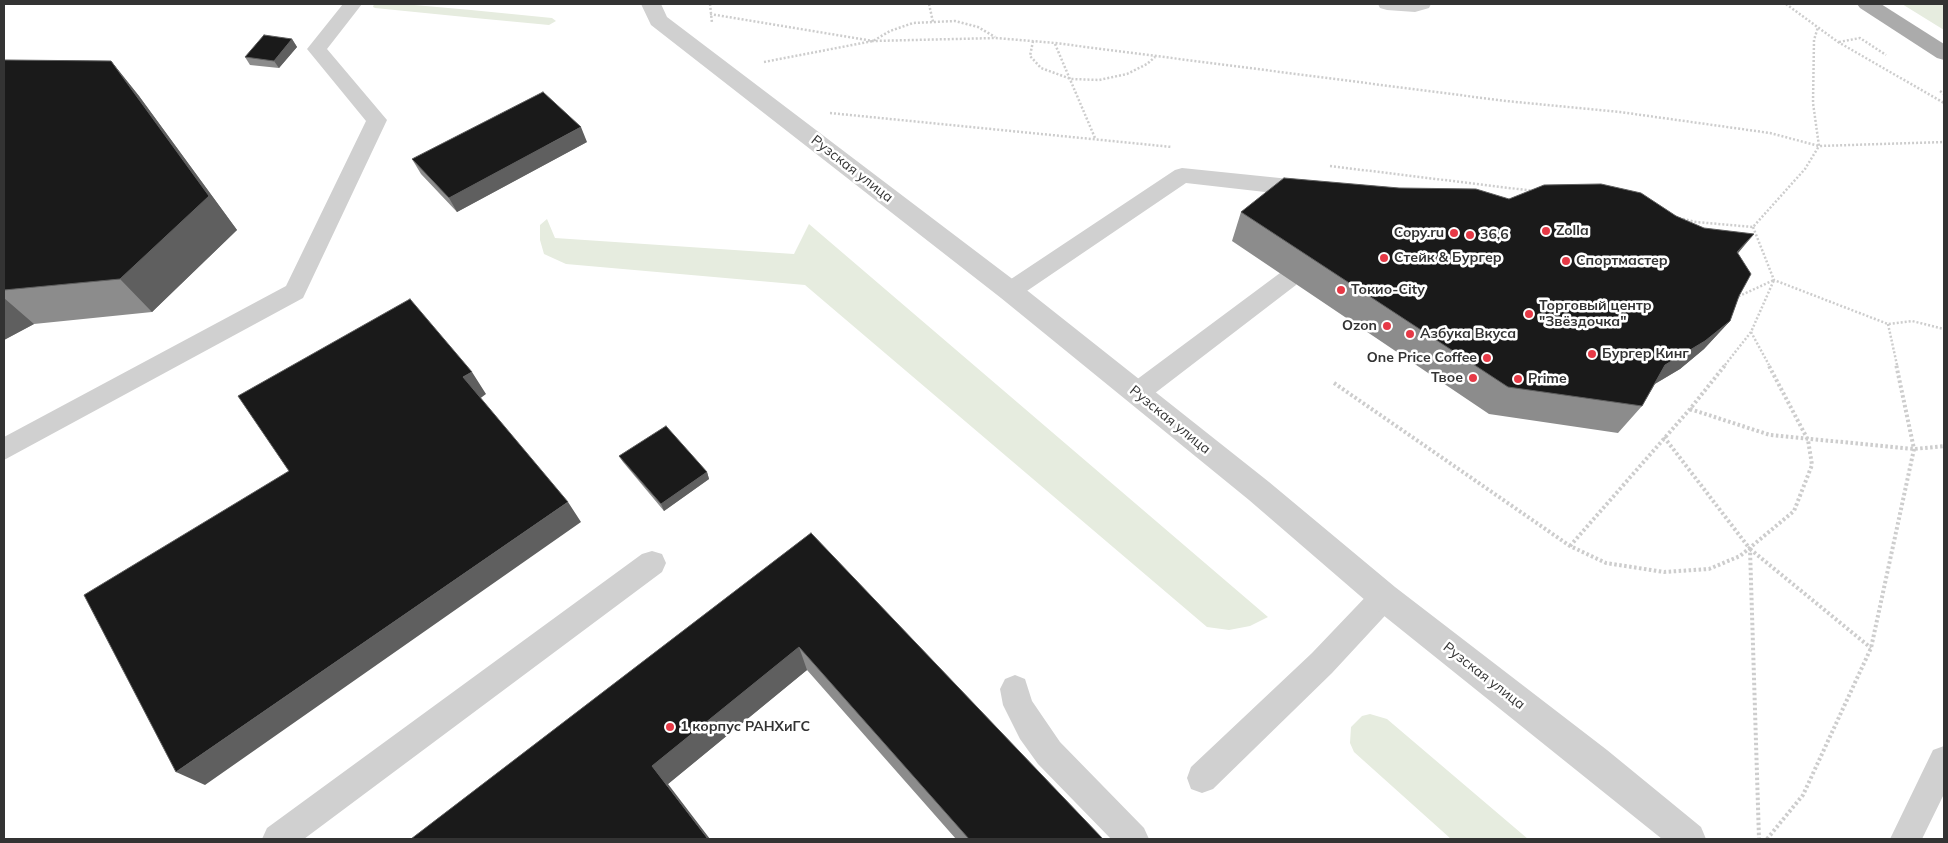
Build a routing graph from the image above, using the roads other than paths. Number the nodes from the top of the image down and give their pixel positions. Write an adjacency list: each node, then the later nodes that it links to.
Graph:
1 (353, 4): 11 (lane)
2 (651, 4): 9 (street, Рузская улица)
3 (1388, 4): 4 (lane)
4 (1422, 4)
5 (1867, 4): 6 (main road)
6 (1944, 53)
7 (1329, 191): 9 (lane)
8 (1288, 279): 10 (lane)
9 (1010, 290): 10 (street, Рузская улица)
10 (1137, 393): 13 (street, Рузская улица)
11 (4, 449)
12 (652, 563): 17 (lane)
13 (1384, 597): 16 (lane); 19 (street, Рузская улица)
14 (1016, 689): 18 (lane)
15 (1944, 761): 20 (lane)
16 (1202, 778)
17 (278, 839)
18 (1134, 839)
19 (1689, 839)
20 (1906, 839)

